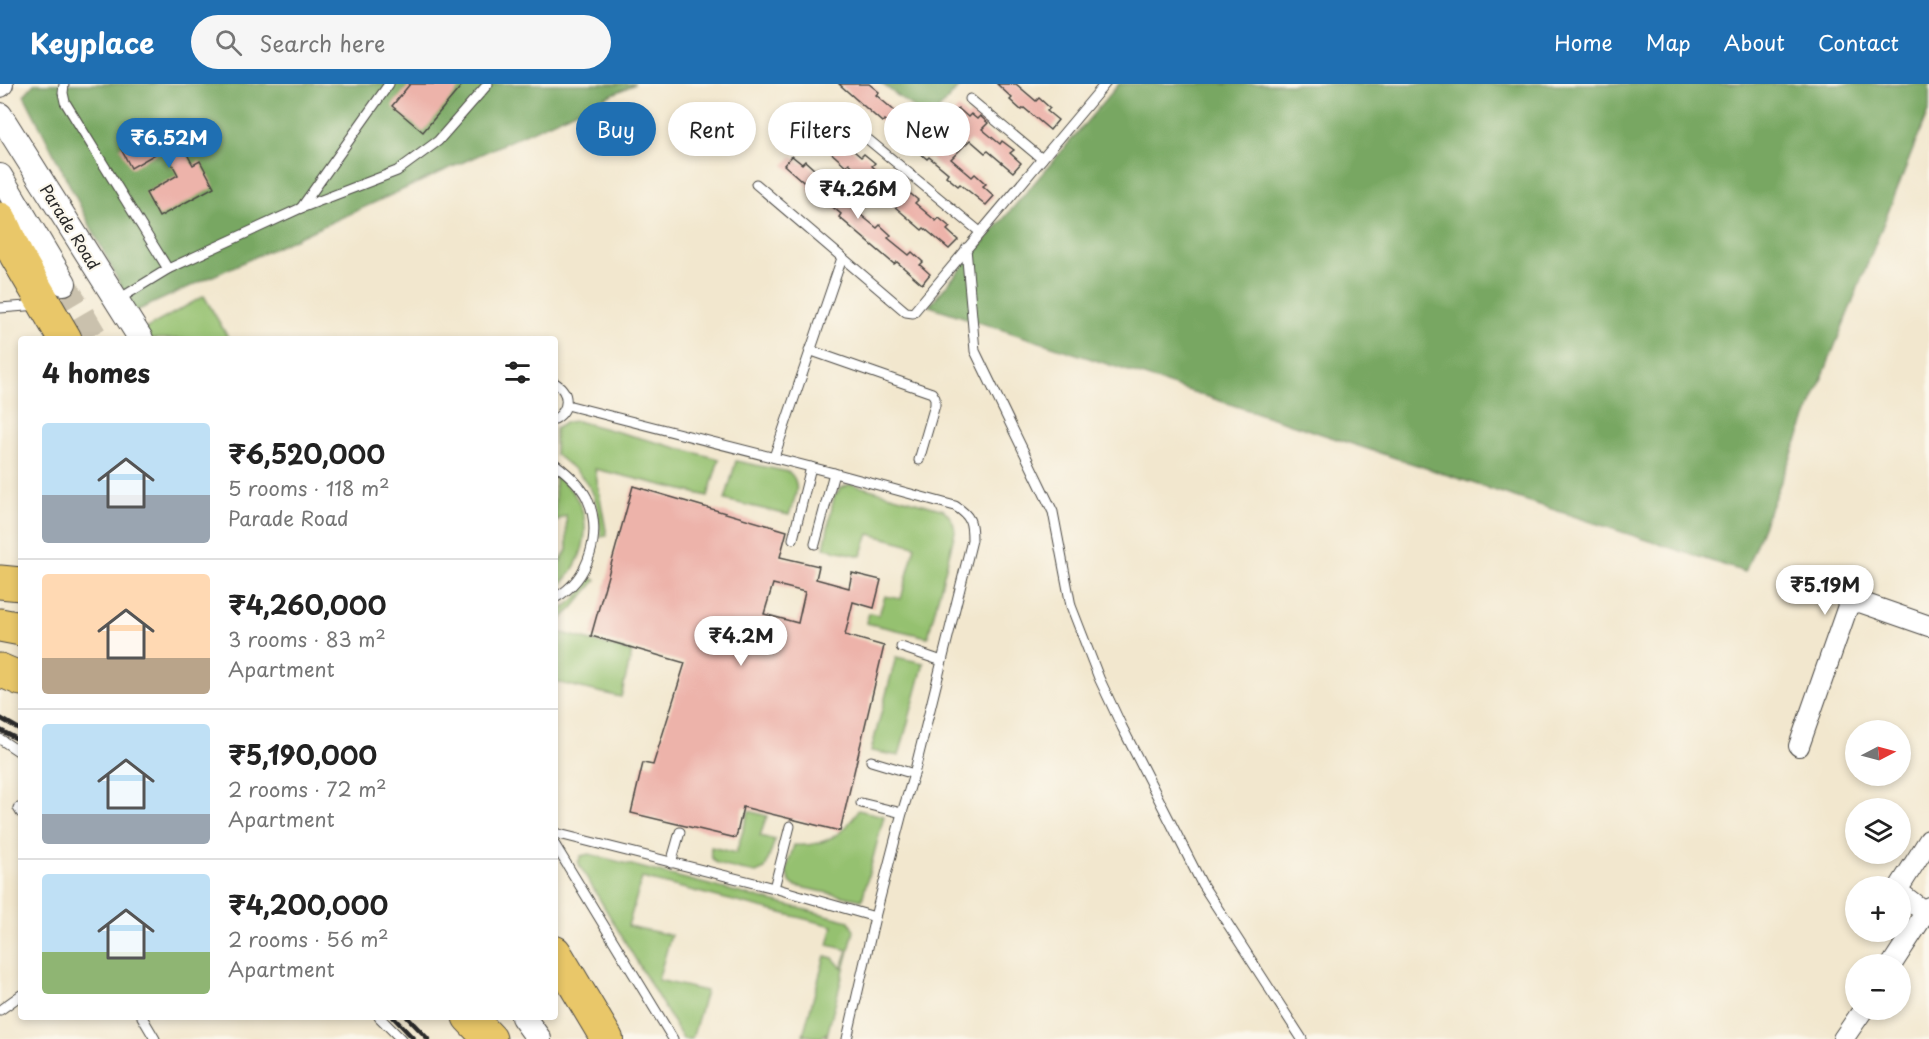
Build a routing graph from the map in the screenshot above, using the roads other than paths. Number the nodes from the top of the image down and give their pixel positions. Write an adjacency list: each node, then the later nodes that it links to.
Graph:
1 (64, 84): 16 (lane)
2 (389, 84): 11 (lane)
3 (488, 84): 11 (lane)
4 (1105, 84): 8 (lane)
5 (970, 99): 8 (lane)
6 (0, 115): 18 (street, Parade Road)
7 (872, 143): 13 (lane)
8 (1042, 159): 13 (lane)
9 (0, 176): 17 (street, Parade Road)
10 (756, 184): 15 (lane)
11 (302, 208): 16 (lane)
12 (0, 219): 17 (highway)
13 (980, 232): 14 (lane)
14 (966, 248): 15 (lane); 78 (lane)
15 (842, 258): 22 (lane)
16 (168, 269): 18 (lane)
17 (54, 294): 19 (lane); 20 (highway)
18 (117, 301): 21 (street, Parade Road)
19 (0, 308)
20 (64, 336)
21 (139, 336)
22 (809, 350): 26 (lane); 27 (lane)
23 (558, 385): 24 (lane)
24 (567, 405): 25 (lane); 26 (lane)
25 (558, 416)
26 (774, 457): 29 (lane)
27 (919, 460)
28 (558, 466): 35 (lane)
29 (811, 467): 30 (lane); 31 (lane)
30 (834, 473): 32 (lane); 40 (lane)
31 (792, 539)
32 (815, 544)
33 (0, 582): 34 (highway)
34 (18, 584)
35 (558, 596)
36 (0, 625): 38 (highway)
37 (1929, 626): 44 (street)
38 (18, 628)
39 (902, 647): 40 (lane)
40 (942, 661): 47 (lane)
41 (0, 670): 42 (highway)
42 (18, 678)
43 (0, 739): 45 (lane)
44 (1798, 746)
45 (18, 751)
46 (871, 761): 47 (lane)
47 (915, 774): 49 (lane)
48 (861, 803): 49 (lane)
49 (902, 813): 60 (lane)
50 (790, 826): 57 (lane)
51 (680, 832): 55 (lane)
52 (558, 834): 55 (lane)
53 (1929, 840): 56 (street)
54 (558, 850): 76 (lane)
55 (671, 863): 57 (lane)
56 (1906, 876)
57 (774, 888): 60 (lane)
58 (1911, 900): 59 (street)
59 (1927, 910): 61 (street)
60 (875, 917): 77 (lane)
61 (1898, 954)
62 (558, 957): 75 (highway)
63 (18, 997): 64 (lane)
64 (0, 1010)
65 (144, 1020): 71 (lane)
66 (382, 1020): 72 (lane)
67 (473, 1020): 73 (highway)
68 (480, 1020): 73 (highway)
69 (525, 1020): 74 (street)
70 (1856, 1020): 79 (street)
71 (155, 1039)
72 (401, 1039)
73 (491, 1039)
74 (539, 1039)
75 (607, 1039)
76 (673, 1039)
77 (847, 1039)
78 (1302, 1039)
79 (1844, 1039)

